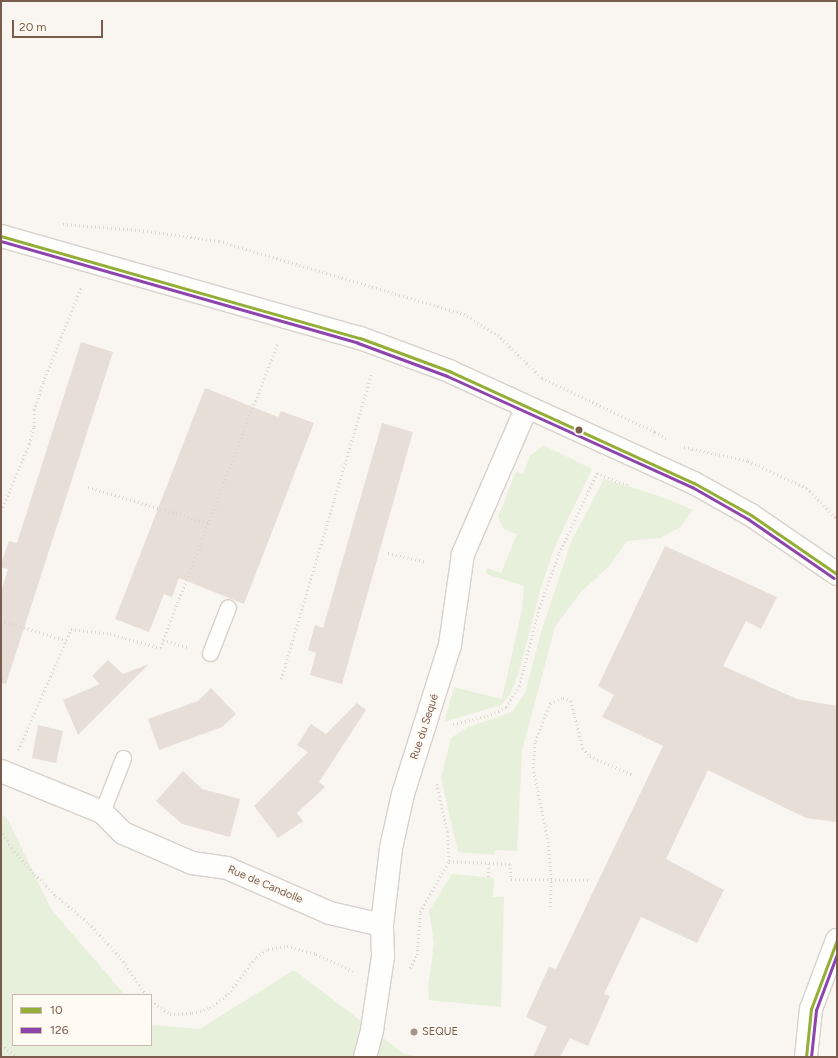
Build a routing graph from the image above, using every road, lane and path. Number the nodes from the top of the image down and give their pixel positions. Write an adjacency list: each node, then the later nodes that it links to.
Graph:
1 (57, 224): 6 (path)
2 (1, 236): 7 (street)
3 (82, 286): 12 (path)
4 (278, 343): 14 (path)
5 (372, 369): 23 (path)
6 (593, 401)
7 (527, 407): 17 (street); 35 (street, Rue du Sequé)
8 (655, 432): 9 (path)
9 (676, 443)
10 (682, 446): 13 (path)
11 (88, 487): 14 (path)
12 (1, 511)
13 (837, 519)
14 (208, 523): 20 (path)
15 (388, 553): 16 (path)
16 (426, 562)
17 (837, 574)
18 (228, 607): 22 (lane)
19 (1, 620): 21 (path)
20 (163, 640): 21 (path); 22 (path)
21 (67, 641): 25 (path)
22 (210, 654)
23 (281, 679)
24 (123, 758): 27 (lane)
25 (4, 772): 27 (street, Rue de Candolle)
26 (633, 775): 32 (path)
27 (102, 812): 35 (street, Rue de Candolle)
28 (1, 830): 37 (path)
29 (449, 861): 30 (path)
30 (488, 864): 31 (path); 32 (path)
31 (489, 878)
32 (551, 879): 33 (path); 34 (path)
33 (590, 880)
34 (550, 907)
35 (382, 925): 40 (street, Rue du Sequé)
36 (837, 940): 41 (street)
37 (145, 994)
38 (1, 1046): 39 (path)
39 (19, 1057)
40 (364, 1057)
41 (806, 1057)

